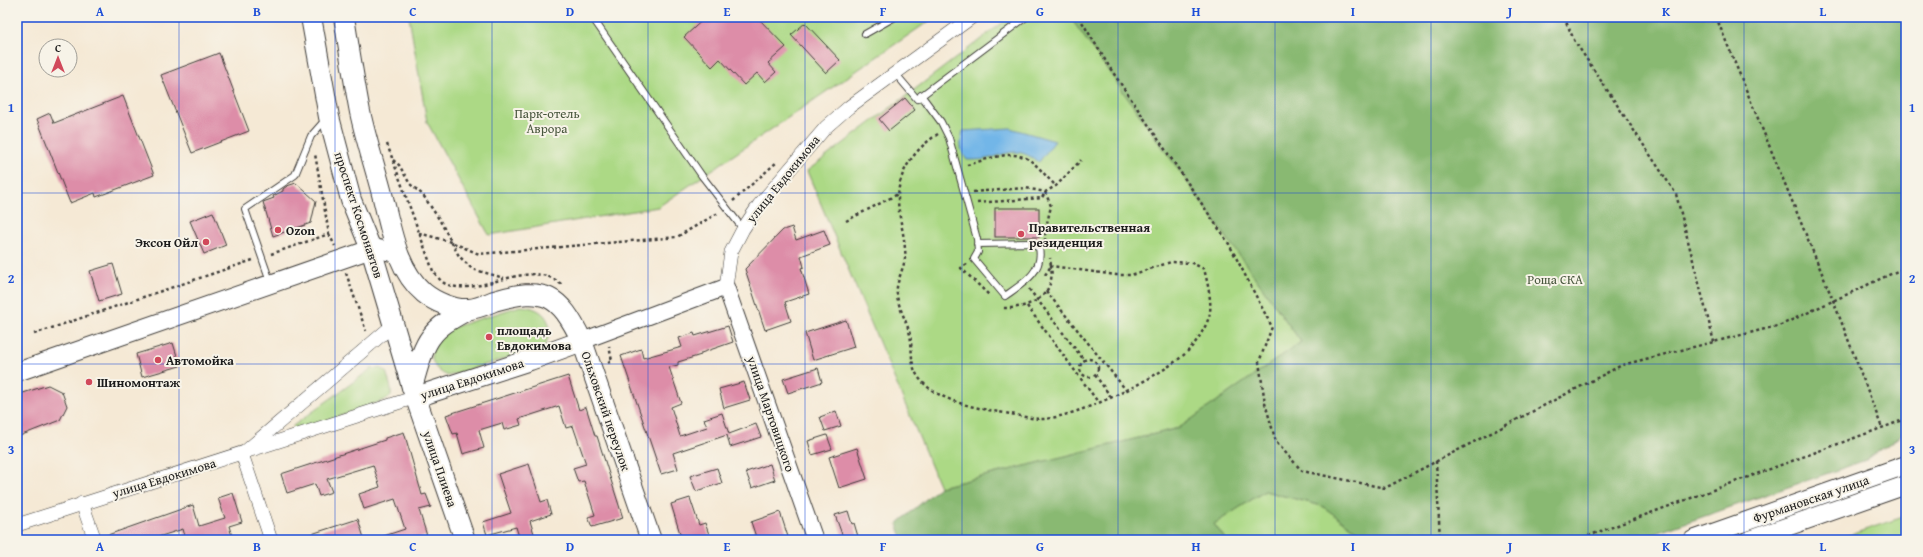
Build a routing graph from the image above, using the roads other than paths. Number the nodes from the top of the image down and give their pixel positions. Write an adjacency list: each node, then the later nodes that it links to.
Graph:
1 (311, 17): 10 (main road, проспект Космонавтов)
2 (344, 17): 12 (main road, проспект Космонавтов)
3 (592, 17): 11 (lane)
4 (895, 17): 7 (lane)
5 (972, 17): 8 (street, улица Евдокимова)
6 (1026, 17): 9 (lane)
7 (865, 34)
8 (895, 73): 9 (lane); 11 (street, улица Евдокимова)
9 (921, 95): 13 (lane)
10 (329, 117): 14 (main road, проспект Космонавтов); 16 (lane)
11 (743, 229): 17 (street, улица Евдокимова)
12 (393, 235): 15 (main road, Ольховский переулок)
13 (977, 244): 13 (lane)
14 (371, 249): 15 (main road); 16 (main road); 19 (main road, проспект Космонавтов)
15 (400, 258): 18 (main road, Ольховский переулок)
16 (271, 284): 21 (main road)
17 (726, 287): 20 (street, улица Евдокимова); 32 (street, улица Мартовицкого)
18 (469, 309): 20 (main road, Ольховский переулок); 22 (main road)
19 (393, 325): 22 (main road, проспект Космонавтов); 23 (street)
20 (582, 341): 22 (main road, улица Евдокимова); 31 (main road, Ольховский переулок)
21 (17, 372)
22 (414, 392): 23 (street, улица Евдокимова); 30 (main road, улица Плиева)
23 (242, 454): 26 (street, улица Евдокимова); 29 (street)
24 (1906, 465): 33 (main road, Фурмановская улица)
25 (1906, 485): 34 (main road, Фурмановская улица)
26 (82, 503): 27 (street, улица Евдокимова); 28 (street)
27 (17, 525)
28 (95, 540)
29 (272, 540)
30 (465, 540)
31 (651, 540)
32 (815, 540)
33 (1693, 540)
34 (1748, 540)

